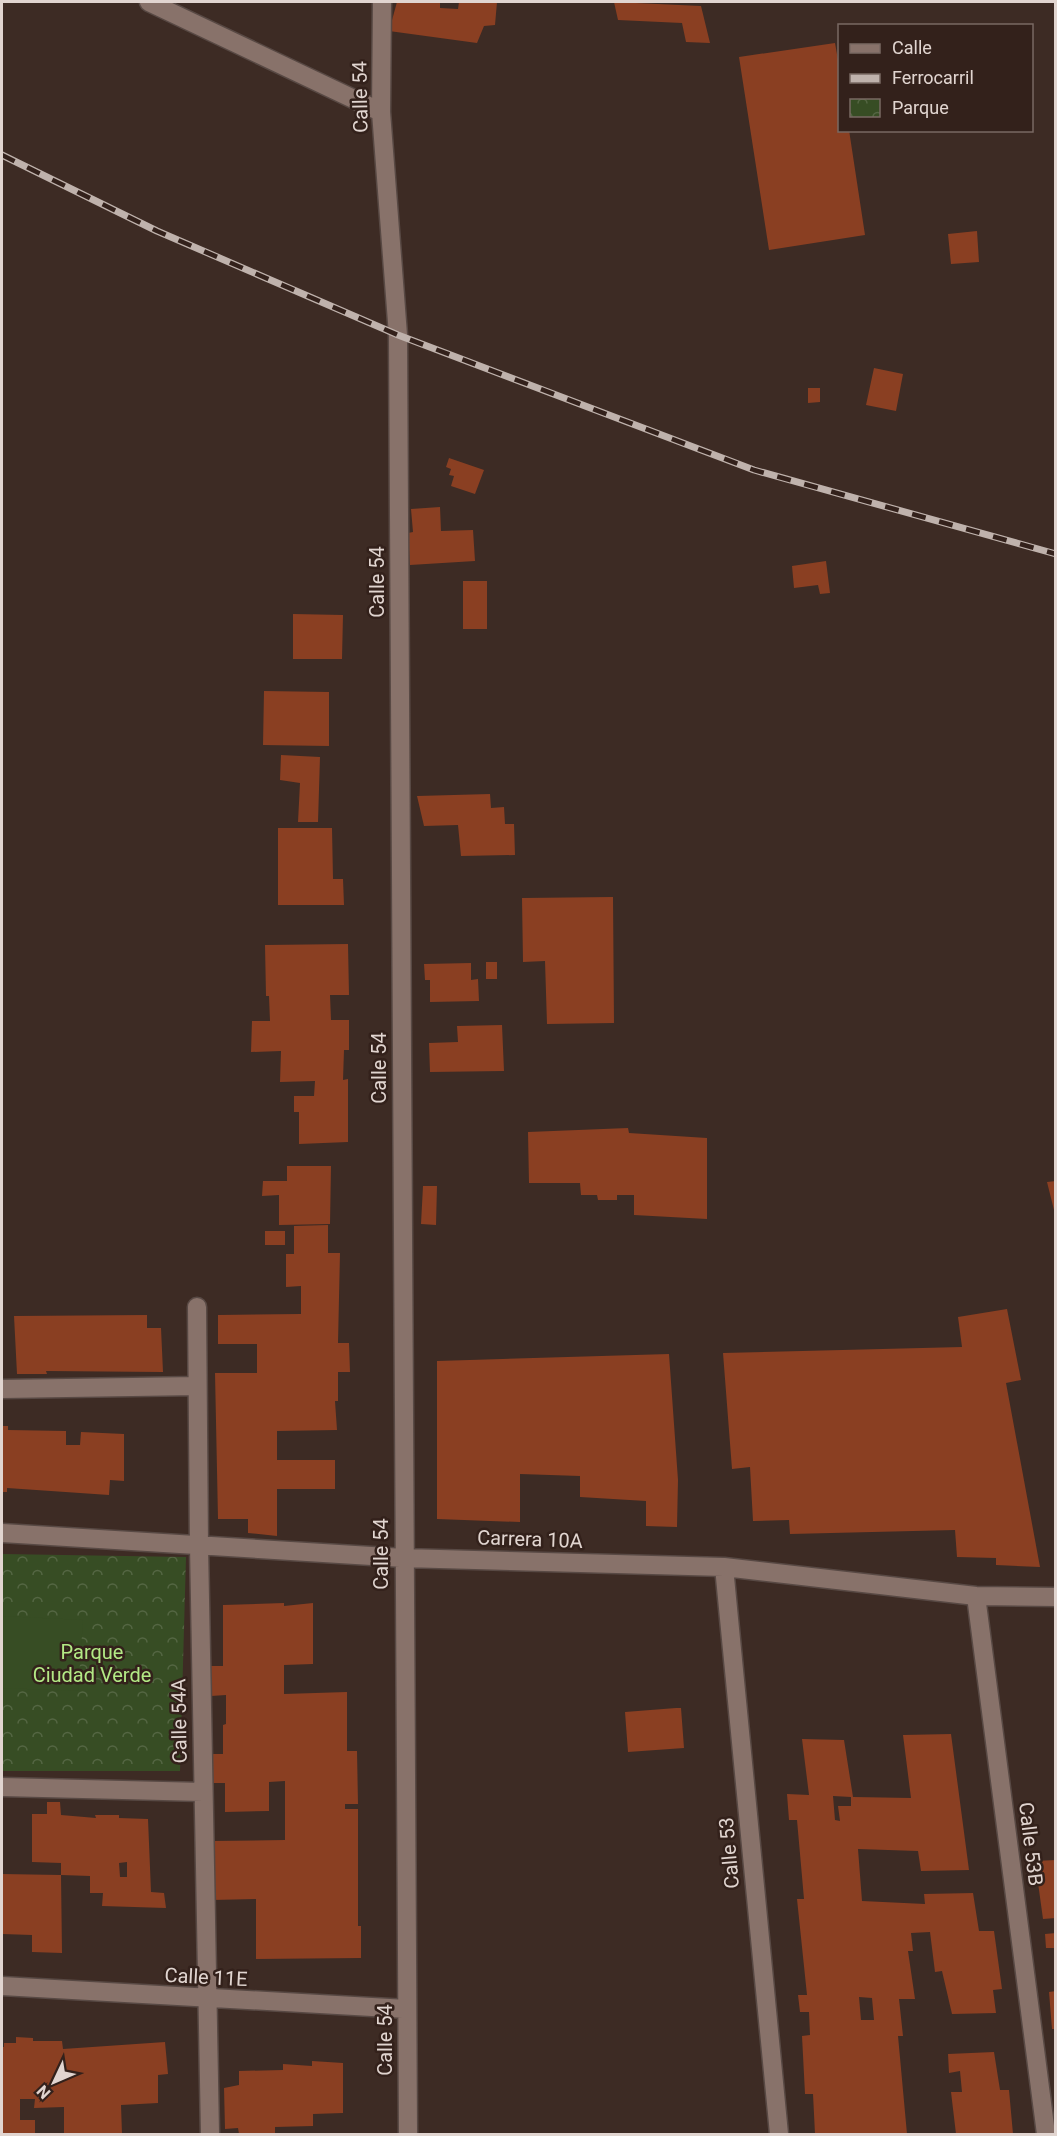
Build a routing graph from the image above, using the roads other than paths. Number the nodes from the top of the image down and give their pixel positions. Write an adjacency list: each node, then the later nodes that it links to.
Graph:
1 (149, 2): 3 (street)
2 (382, 2): 3 (street, Calle 54)
3 (381, 112): 9 (street, Calle 54)
4 (197, 1307): 5 (street, Calle 54A)
5 (198, 1386): 6 (street); 8 (street, Calle 54A)
6 (2, 1389)
7 (2, 1533): 8 (street, Carrera 10A)
8 (199, 1546): 9 (street, Carrera 10A); 14 (street, Calle 54A)
9 (404, 1558): 10 (street, Carrera 10A); 17 (street, Calle 54)
10 (724, 1567): 11 (street, Carrera 10A); 20 (street, Calle 53)
11 (976, 1596): 12 (street, Carrera 10A); 21 (street, Calle 53B)
12 (1056, 1597)
13 (2, 1787): 14 (street)
14 (203, 1792): 16 (street, Calle 54A)
15 (2, 1986): 16 (street, Calle 11E)
16 (207, 2000): 17 (street, Calle 11E); 18 (street, Calle 54A)
17 (407, 2009): 19 (street, Calle 54)
18 (210, 2134)
19 (408, 2134)
20 (778, 2134)
21 (1046, 2134)

